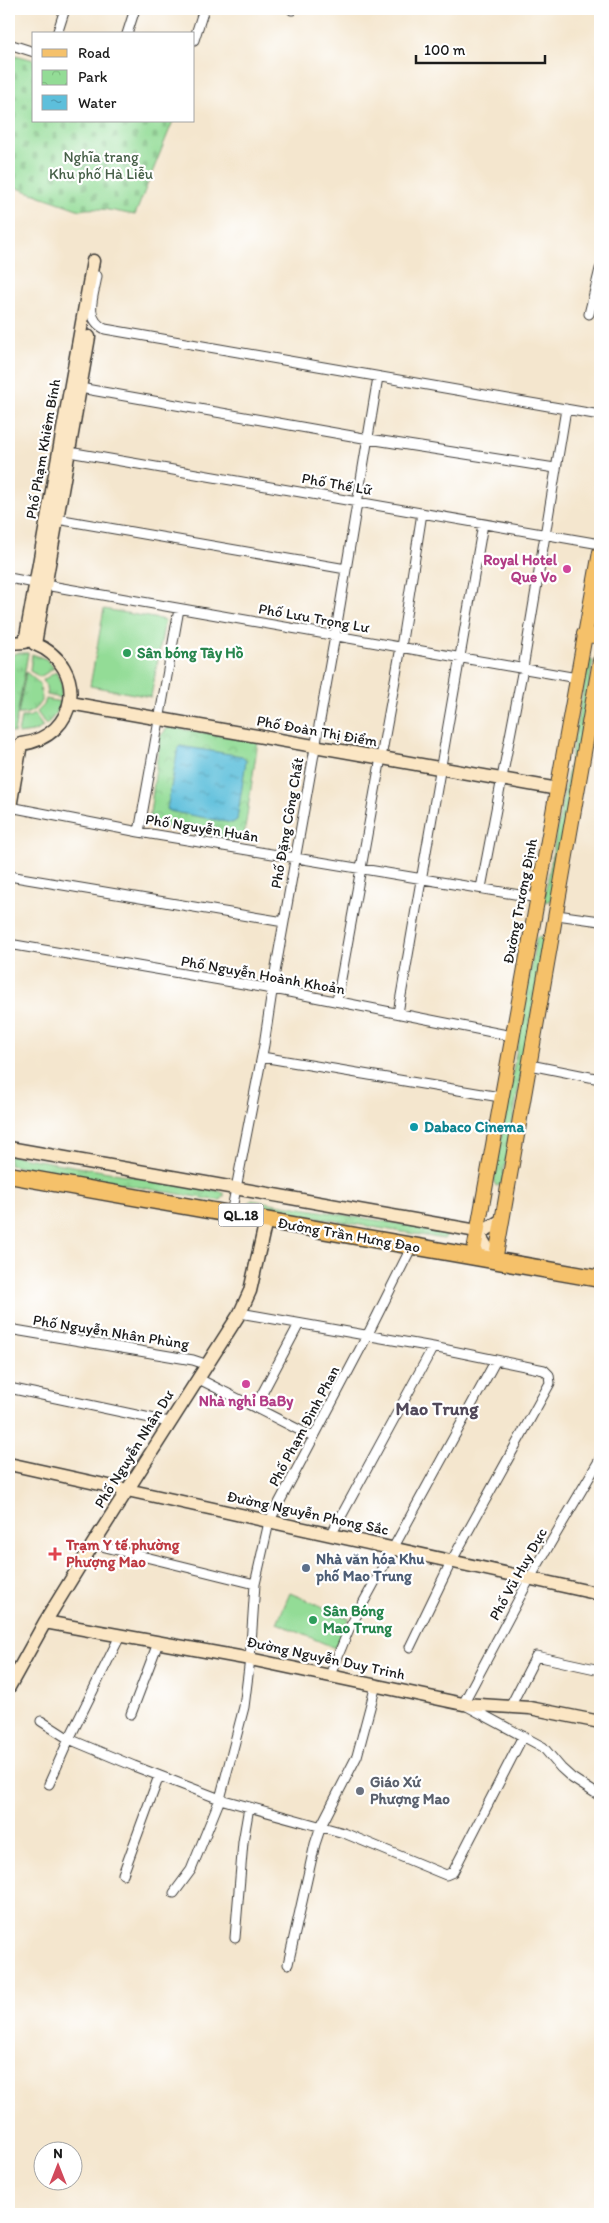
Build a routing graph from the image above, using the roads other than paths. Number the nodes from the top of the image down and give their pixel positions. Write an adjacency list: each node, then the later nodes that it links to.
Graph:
1 (65, 9): 4 (street)
2 (135, 9): 5 (street)
3 (204, 9): 6 (street)
4 (58, 32)
5 (128, 32)
6 (195, 37)
7 (9, 44): 8 (street)
8 (32, 51)
9 (93, 261): 30 (street, Phố Phạm Khiêm Bính)
10 (600, 269): 12 (street)
11 (97, 276): 14 (street)
12 (589, 314)
13 (89, 337): 15 (street, Phố Phạm Khiêm Bính)
14 (378, 377): 16 (street); 18 (street, Phố Đặng Công Chất)
15 (80, 388): 18 (street); 19 (street, Phố Phạm Khiêm Bính)
16 (566, 409): 17 (street); 20 (street)
17 (600, 415)
18 (369, 439): 20 (street); 21 (street, Phố Đặng Công Chất)
19 (69, 452): 21 (street, Phố Thế Lữ); 23 (street, Phố Phạm Khiêm Bính)
20 (555, 468): 25 (street)
21 (358, 502): 22 (street, Phố Thế Lữ); 28 (street, Phố Đặng Công Chất)
22 (422, 513): 24 (street, Phố Thế Lữ); 37 (street)
23 (57, 519): 28 (street); 30 (street, Phố Phạm Khiêm Bính)
24 (483, 524): 25 (street, Phố Thế Lữ); 38 (street)
25 (546, 535): 26 (street, Phố Thế Lữ); 40 (street)
26 (600, 544)
27 (600, 552): 32 (main road, Đường Trương Định)
28 (346, 569): 33 (street, Phố Đặng Công Chất)
29 (9, 578): 30 (street, Phố Lưu Trọng Lư)
30 (40, 584): 31 (street, Phố Lưu Trọng Lư); 35 (street, Phố Phạm Khiêm Bính)
31 (180, 608): 33 (street, Phố Lưu Trọng Lư); 44 (street)
32 (584, 634): 34 (main road); 41 (main road, Đường Trương Định)
33 (335, 636): 37 (street, Phố Lưu Trọng Lư); 45 (street, Phố Đặng Công Chất)
34 (600, 637)
35 (30, 643): 36 (street); 42 (street)
36 (9, 644)
37 (401, 647): 38 (street, Phố Lưu Trọng Lư); 46 (street)
38 (461, 658): 40 (street, Phố Lưu Trọng Lư); 47 (street)
39 (600, 660): 43 (main road)
40 (523, 668): 41 (street, Phố Lưu Trọng Lư); 48 (street)
41 (578, 678): 49 (main road, Đường Trương Định)
42 (70, 703): 44 (street, Phố Đoàn Thị Điểm); 50 (street)
43 (596, 715): 58 (main road)
44 (160, 720): 45 (street, Phố Đoàn Thị Điểm); 51 (street)
45 (315, 746): 46 (street, Phố Đoàn Thị Điểm); 52 (street, Phố Đặng Công Chất)
46 (381, 758): 47 (street, Phố Đoàn Thị Điểm); 53 (street)
47 (441, 769): 48 (street, Phố Đoàn Thị Điểm); 55 (street)
48 (501, 780): 49 (street, Phố Đoàn Thị Điểm); 56 (street)
49 (558, 790): 57 (main road, Đường Trương Định)
50 (9, 810): 51 (street, Phố Nguyễn Huân)
51 (139, 832): 52 (street, Phố Nguyễn Huân)
52 (296, 857): 53 (street, Phố Nguyễn Huân); 60 (street, Phố Đặng Công Chất)
53 (360, 868): 55 (street, Phố Nguyễn Huân); 63 (street)
54 (9, 876): 60 (street)
55 (421, 878): 56 (street, Phố Nguyễn Huân); 64 (street)
56 (481, 888): 57 (street, Phố Nguyễn Huân)
57 (536, 905): 58 (main road); 65 (main road, Đường Trương Định)
58 (557, 915): 59 (street); 67 (main road)
59 (600, 921)
60 (284, 922): 62 (street, Phố Đặng Công Chất)
61 (9, 944): 62 (street, Phố Nguyễn Hoành Khoản)
62 (272, 990): 63 (street, Phố Nguyễn Hoành Khoản); 66 (street, Phố Đặng Công Chất)
63 (337, 1001): 64 (street, Phố Nguyễn Hoành Khoản)
64 (398, 1013): 65 (street, Phố Nguyễn Hoành Khoản)
65 (512, 1036): 69 (main road, Đường Trương Định)
66 (262, 1057): 69 (street); 72 (street, Phố Đặng Công Chất)
67 (530, 1064): 68 (street); 75 (main road)
68 (600, 1079)
69 (500, 1097): 76 (main road, Đường Trương Định)
70 (9, 1148): 72 (street, Đường Trần Hưng Đạo)
71 (9, 1175): 73 (highway, Đường Trần Hưng Đạo / QL.18)
72 (235, 1187): 73 (street, Phố Đặng Công Chất); 76 (street, Đường Trần Hưng Đạo)
73 (231, 1214): 74 (highway, Đường Trần Hưng Đạo / QL.18)
74 (266, 1220): 77 (highway, Đường Trần Hưng Đạo / QL.18); 81 (street, Phố Nguyễn Nhân Dư)
75 (502, 1220): 76 (street); 79 (main road)
76 (476, 1231): 78 (main road, Đường Trương Định); 79 (street)
77 (412, 1246): 78 (highway, Đường Trần Hưng Đạo / QL.18); 84 (street, Phố Phạm Đình Phan)
78 (472, 1256): 79 (highway, Đường Trần Hưng Đạo / QL.18)
79 (495, 1261): 80 (highway, Đường Trần Hưng Đạo / QL.18)
80 (600, 1279)
81 (240, 1313): 82 (street); 87 (street, Phố Nguyễn Nhân Dư)
82 (299, 1324): 84 (street); 90 (street)
83 (9, 1330): 87 (street, Phố Nguyễn Nhân Phùng)
84 (367, 1336): 85 (street); 92 (street, Phố Phạm Đình Phan)
85 (433, 1347): 86 (street); 98 (street)
86 (496, 1360): 100 (street); 101 (street)
87 (208, 1365): 88 (street, Phố Nguyễn Nhân Dư)
88 (199, 1379): 90 (street); 91 (street, Phố Nguyễn Nhân Dư)
89 (9, 1388): 91 (street)
90 (254, 1407): 92 (street)
91 (169, 1422): 96 (street, Phố Nguyễn Nhân Dư)
92 (313, 1437): 97 (street, Phố Phạm Đình Phan)
93 (600, 1459): 95 (street, Phố Vũ Huy Dực)
94 (9, 1464): 96 (street, Đường Nguyễn Phong Sắc)
95 (596, 1476): 102 (street, Phố Vũ Huy Dực)
96 (129, 1490): 97 (street, Đường Nguyễn Phong Sắc); 99 (street, Phố Nguyễn Nhân Dư)
97 (269, 1522): 98 (street, Đường Nguyễn Phong Sắc); 103 (street, Phố Phạm Đình Phan)
98 (331, 1535): 100 (street, Đường Nguyễn Phong Sắc)
99 (92, 1544): 103 (street); 105 (street, Phố Nguyễn Nhân Dư)
100 (394, 1549): 101 (street, Đường Nguyễn Phong Sắc); 111 (street)
101 (451, 1562): 102 (street, Đường Nguyễn Phong Sắc); 108 (street)
102 (530, 1578): 104 (street, Đường Nguyễn Phong Sắc); 114 (street, Phố Vũ Huy Dực)
103 (255, 1584): 109 (street, Phố Phạm Đình Phan)
104 (600, 1594)
105 (45, 1622): 106 (street, Đường Nguyễn Duy Trinh); 113 (street, Phố Nguyễn Nhân Dư)
106 (120, 1636): 107 (street, Đường Nguyễn Duy Trinh); 120 (street)
107 (158, 1643): 109 (street, Đường Nguyễn Duy Trinh); 116 (street)
108 (410, 1647)
109 (250, 1658): 111 (street, Đường Nguyễn Duy Trinh); 124 (street, Phố Phạm Đình Phan)
110 (600, 1670): 115 (street)
111 (330, 1675): 112 (street, Đường Nguyễn Duy Trinh)
112 (376, 1685): 114 (street, Đường Nguyễn Duy Trinh); 126 (street)
113 (9, 1687)
114 (463, 1704): 115 (street, Đường Nguyễn Duy Trinh); 119 (street)
115 (510, 1707): 118 (street, Đường Nguyễn Duy Trinh)
116 (131, 1714)
117 (41, 1721): 120 (street)
118 (600, 1722)
119 (523, 1736): 123 (street); 126 (street)
120 (69, 1739): 121 (street); 122 (street)
121 (159, 1776): 124 (street); 127 (street)
122 (49, 1784)
123 (600, 1796)
124 (220, 1798): 125 (street); 128 (street, Phố Phạm Đình Phan)
125 (249, 1807): 126 (street); 129 (street)
126 (321, 1826): 130 (street)
127 (123, 1874)
128 (174, 1894)
129 (235, 1938)
130 (288, 1964)

